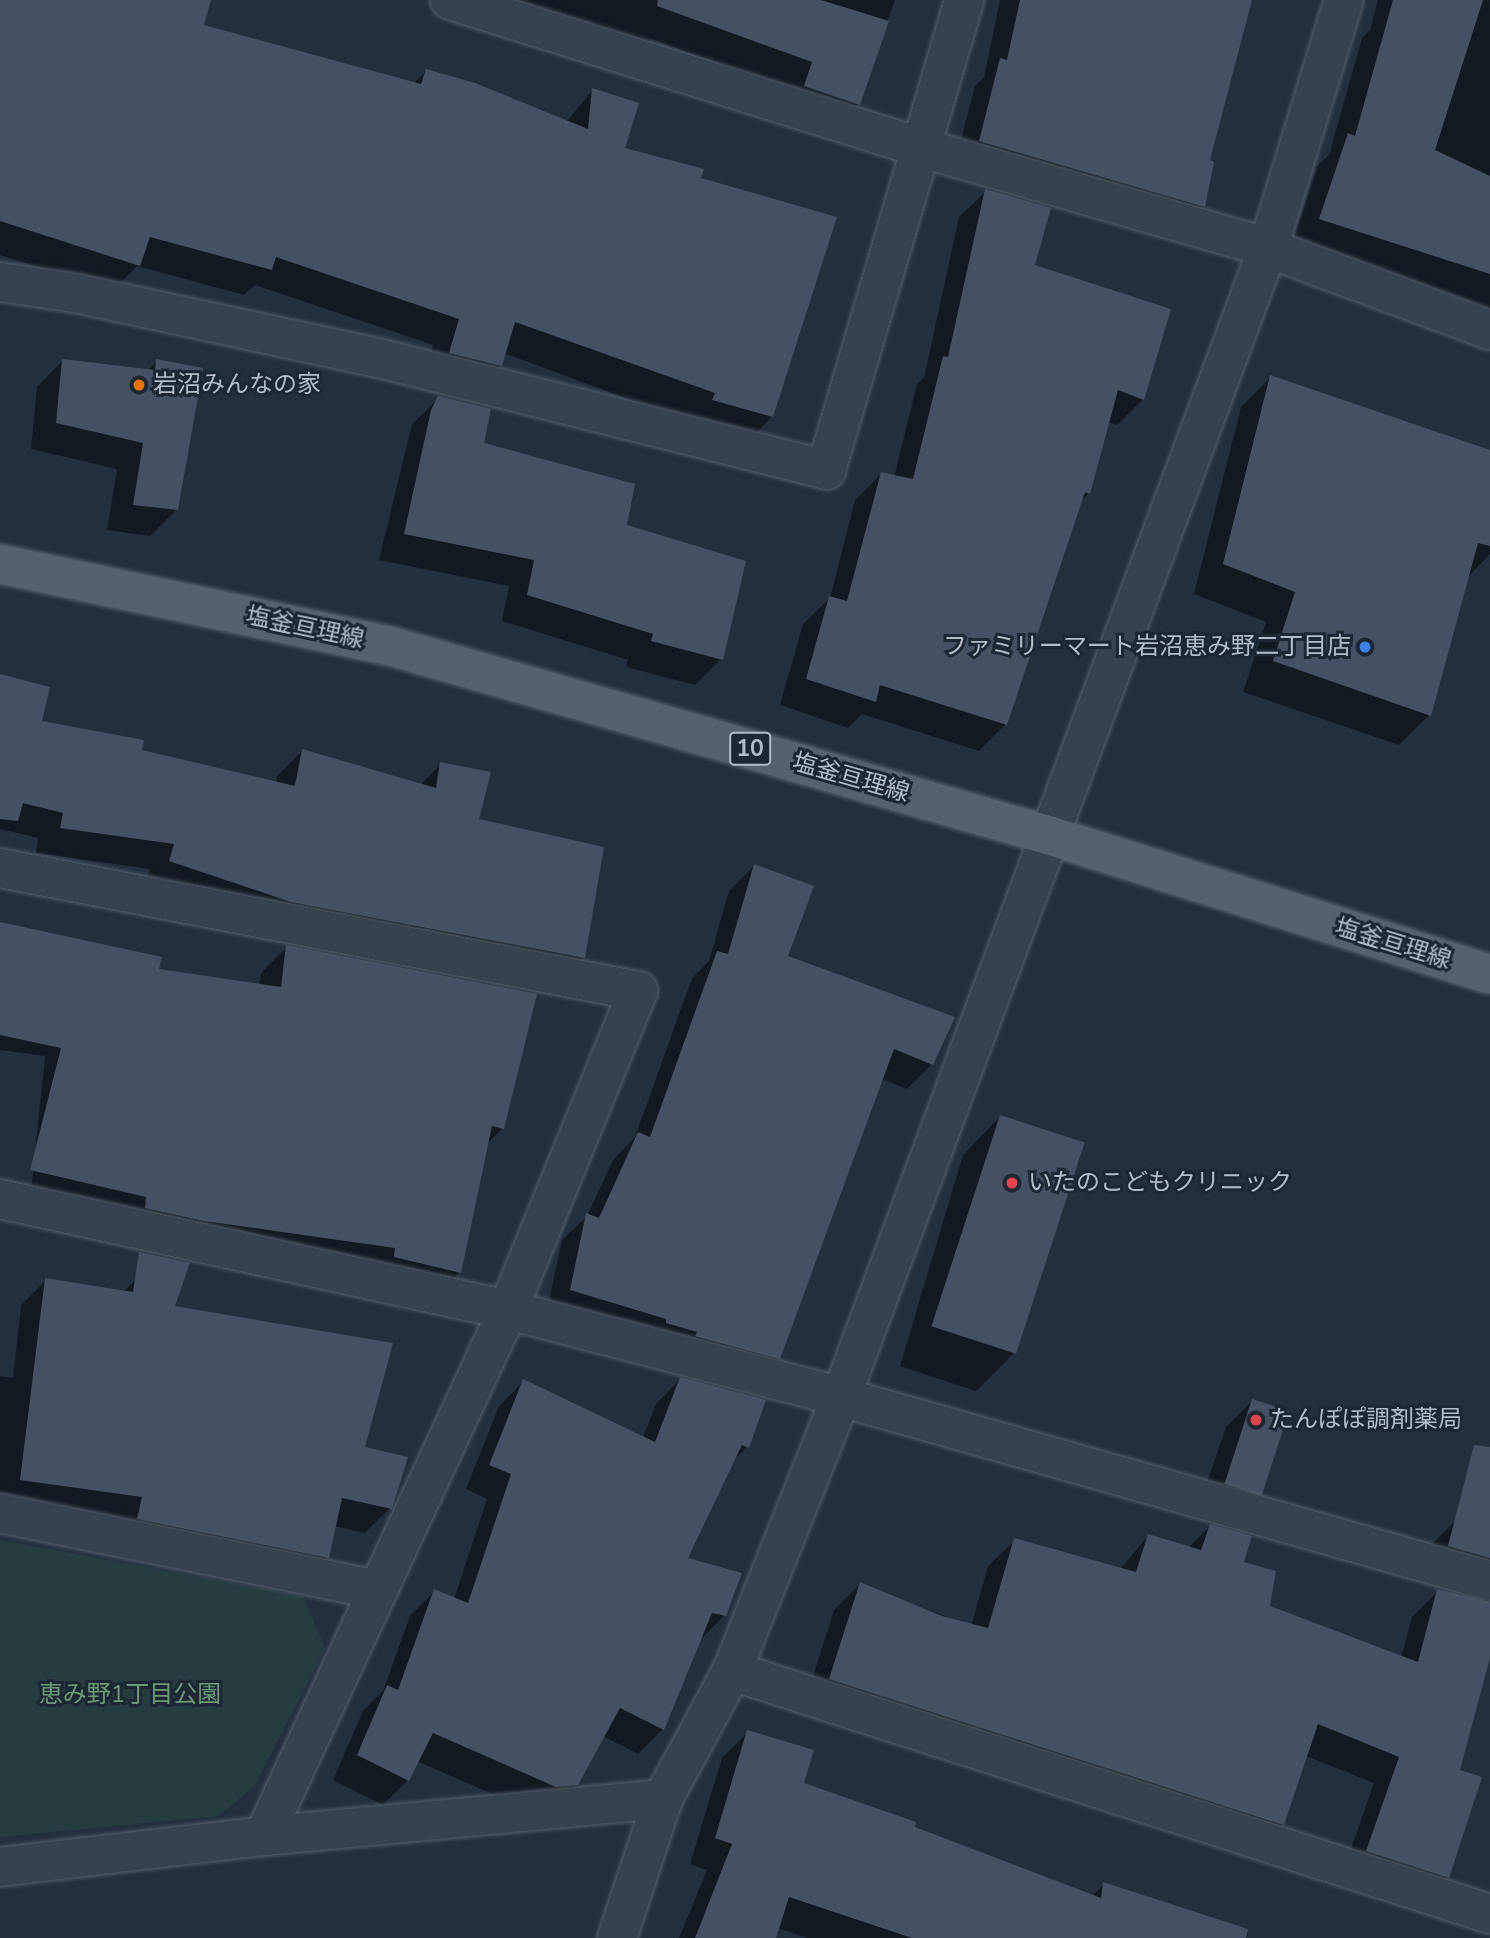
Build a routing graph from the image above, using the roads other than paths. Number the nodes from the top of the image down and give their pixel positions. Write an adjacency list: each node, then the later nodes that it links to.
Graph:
1 (450, 0): 4 (street)
2 (964, 0): 4 (street)
3 (1343, 0): 5 (street)
4 (919, 147): 5 (street); 6 (street)
5 (1268, 248): 7 (street); 9 (street)
6 (0, 282)
7 (1490, 330)
8 (0, 564): 9 (main road, 塩釜亘理線 / 10)
9 (1048, 835): 11 (main road, 塩釜亘理線 / 10); 14 (street)
10 (0, 868): 13 (street)
11 (1490, 974)
12 (0, 1199): 13 (street)
13 (508, 1310): 14 (street); 17 (street)
14 (841, 1397): 16 (street); 18 (street)
15 (0, 1513): 17 (street)
16 (1490, 1581)
17 (378, 1590): 20 (street)
18 (732, 1671): 19 (street); 22 (street)
19 (663, 1799): 20 (street); 23 (street)
20 (264, 1836): 21 (street)
21 (0, 1867)
22 (1490, 1914)
23 (617, 1938)

